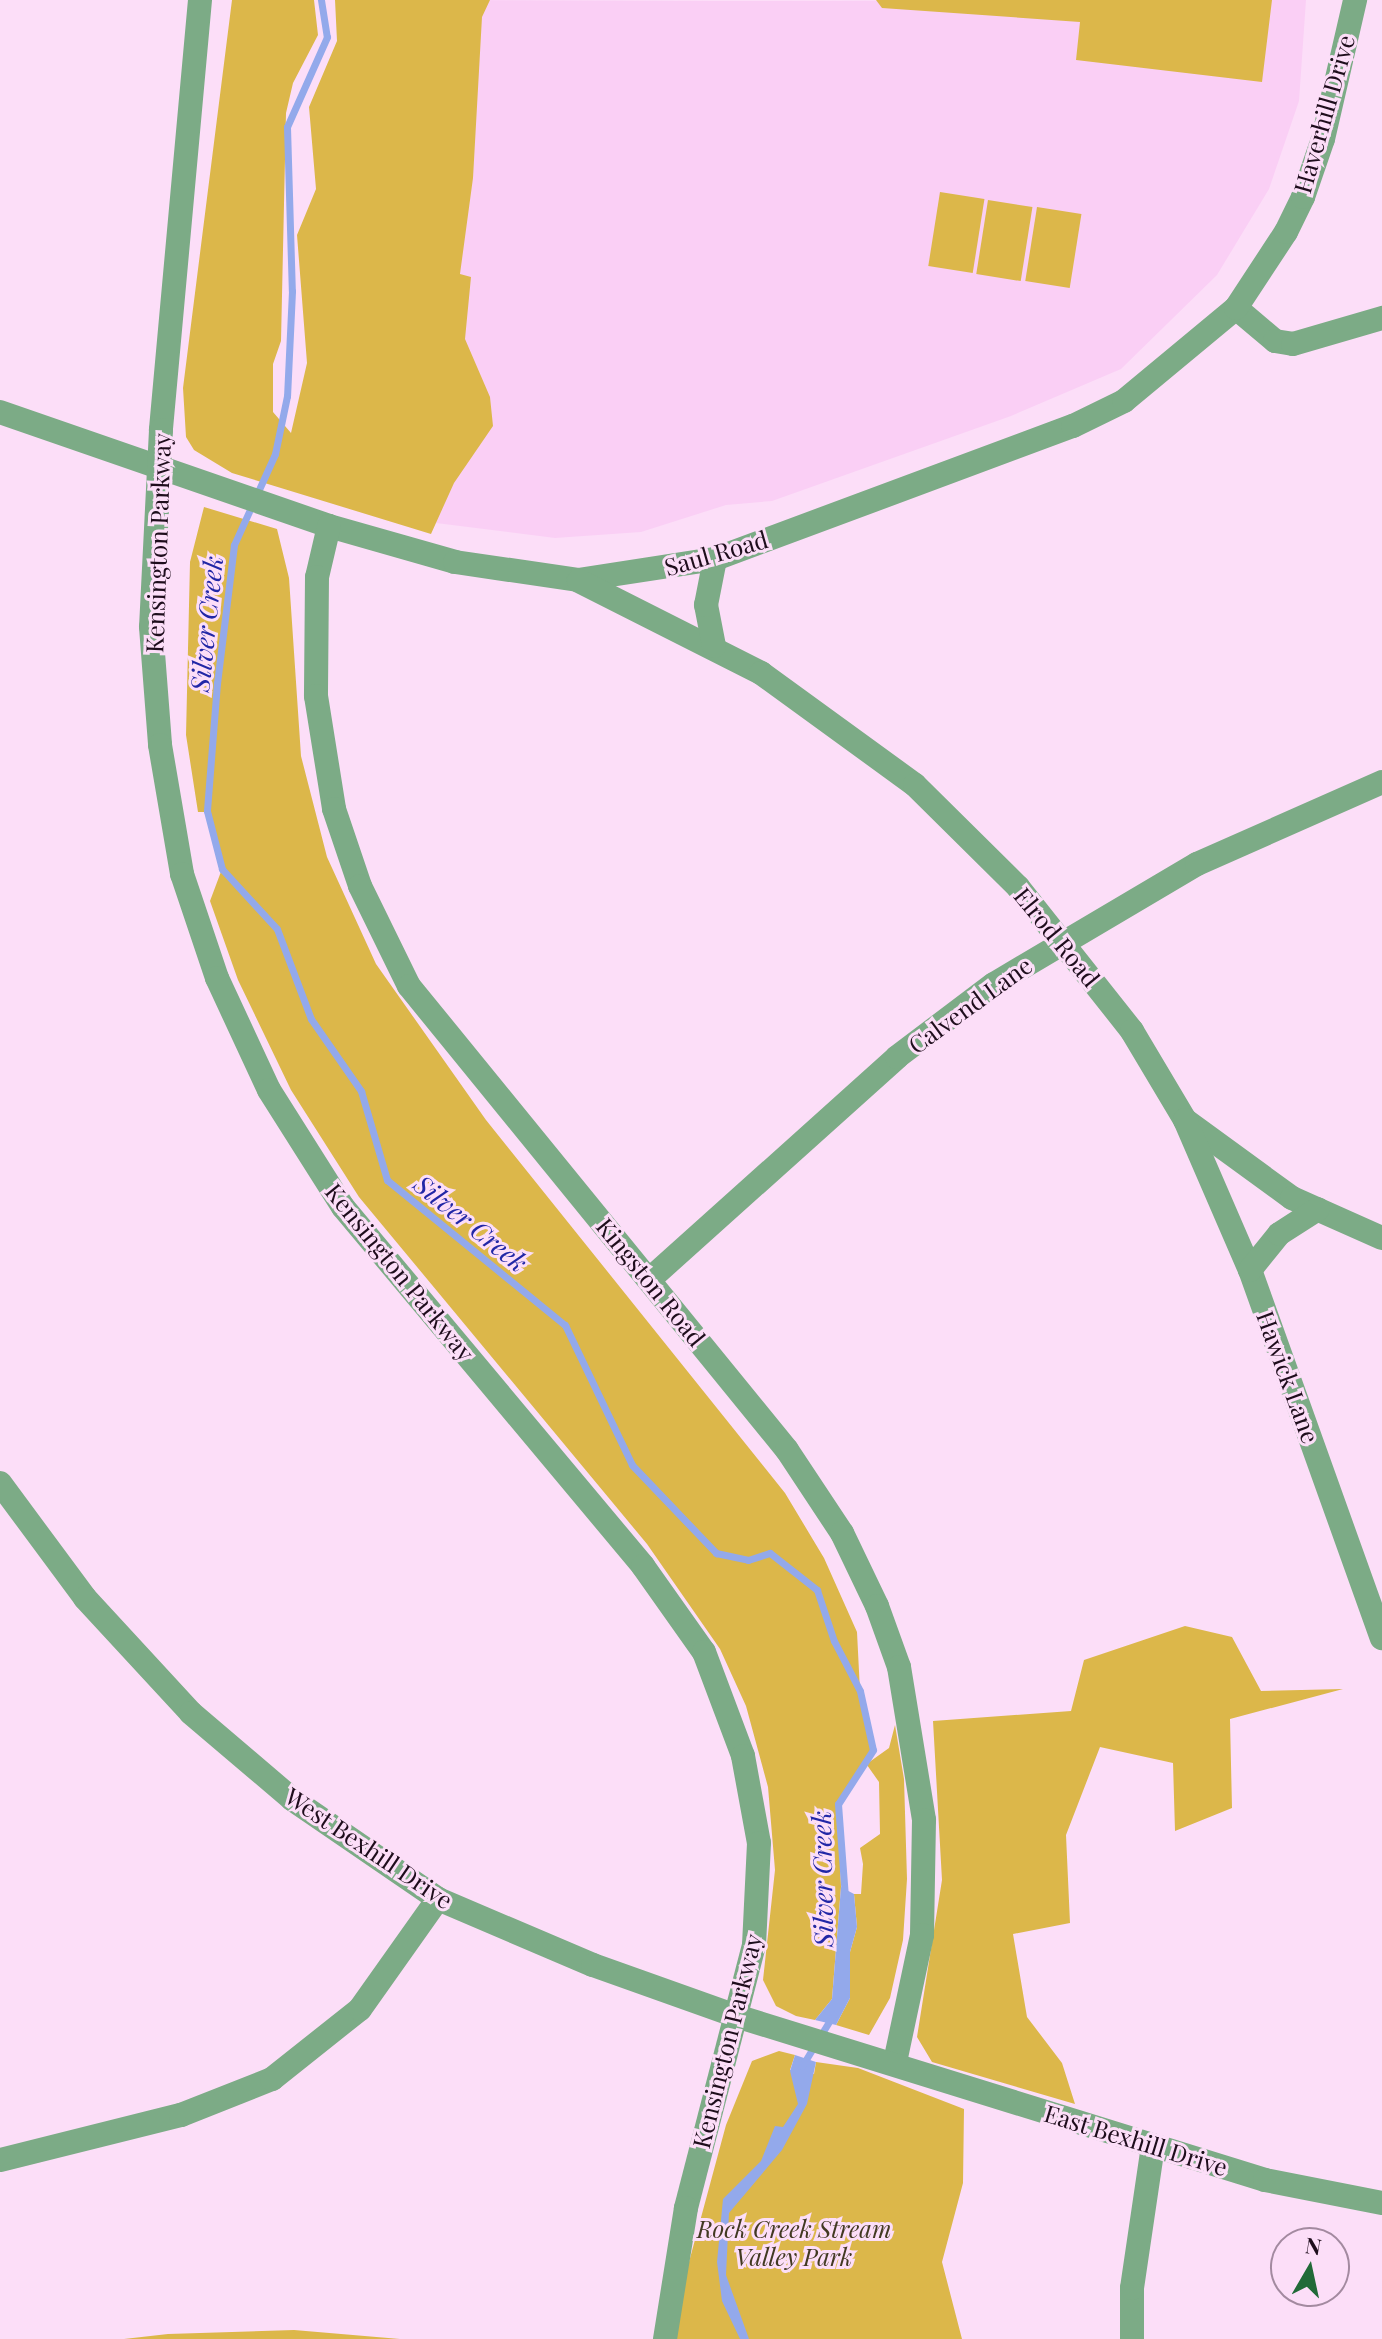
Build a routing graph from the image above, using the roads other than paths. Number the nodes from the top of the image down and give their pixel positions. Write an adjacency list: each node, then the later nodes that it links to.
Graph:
1 (200, 0): 6 (street, Kensington Parkway)
2 (1355, 0): 3 (street, Haverhill Drive)
3 (1236, 308): 4 (street); 8 (street, Saul Road)
4 (1382, 318)
5 (0, 412): 6 (street, Saul Road)
6 (159, 464): 7 (street, Saul Road); 21 (street, Kensington Parkway)
7 (329, 526): 9 (street, Saul Road); 17 (street, Kingston Road)
8 (715, 559): 9 (street, Saul Road); 10 (street)
9 (578, 580): 10 (street, Elrod Road)
10 (714, 646): 12 (street, Elrod Road)
11 (1382, 782): 12 (street, Calvend Lane)
12 (1061, 941): 13 (street, Elrod Road); 17 (street, Calvend Lane)
13 (1185, 1120): 14 (street, Elrod Road); 16 (street, Hawick Lane)
14 (1318, 1209): 15 (street, Elrod Road); 16 (street)
15 (1382, 1238)
16 (1250, 1270): 19 (street, Hawick Lane)
17 (650, 1279): 22 (street, Kingston Road)
18 (0, 1483): 20 (street, West Bexhill Drive)
19 (1382, 1638)
20 (438, 1899): 21 (street, West Bexhill Drive); 24 (street)
21 (736, 2016): 22 (street, West Bexhill Drive); 26 (street, Kensington Parkway)
22 (895, 2062): 23 (street, East Bexhill Drive)
23 (1153, 2146): 25 (street, East Bexhill Drive); 27 (street)
24 (0, 2160)
25 (1382, 2203)
26 (665, 2339)
27 (1132, 2339)

